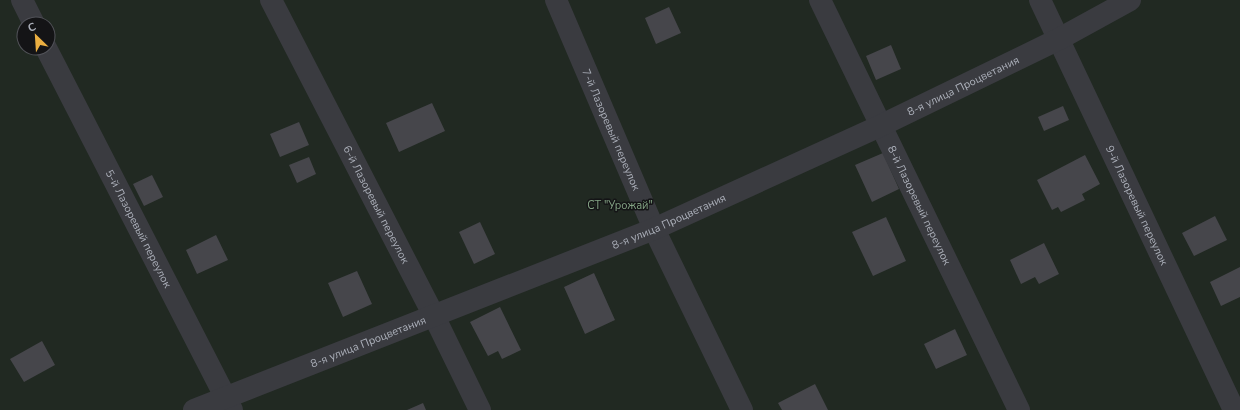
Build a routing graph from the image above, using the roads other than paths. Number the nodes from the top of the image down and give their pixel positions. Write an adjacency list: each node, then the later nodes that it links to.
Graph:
1 (22, 0): 7 (lane)
2 (271, 0): 12 (lane, 6-й Лазоревый переулок)
3 (556, 0): 11 (lane, 7-й Лазоревый переулок)
4 (820, 0): 10 (lane, 8-й Лазоревый переулок)
5 (1040, 0): 8 (lane, 9-й Лазоревый переулок)
6 (1130, 0): 8 (lane, 8-я улица Процветания)
7 (30, 16)
8 (1059, 39): 10 (lane, 8-я улица Процветания); 18 (lane, 9-й Лазоревый переулок)
9 (50, 56): 13 (lane, 5-й Лазоревый переулок)
10 (880, 126): 11 (lane, 8-я улица Процветания); 17 (lane, 8-й Лазоревый переулок)
11 (654, 229): 12 (lane, 8-я улица Процветания); 16 (lane, 7-й Лазоревый переулок)
12 (434, 316): 13 (lane, 8-я улица Процветания); 15 (lane, 6-й Лазоревый переулок)
13 (228, 404): 14 (lane, 8-я улица Процветания)
14 (194, 410)
15 (480, 410)
16 (742, 410)
17 (1019, 410)
18 (1234, 410)

